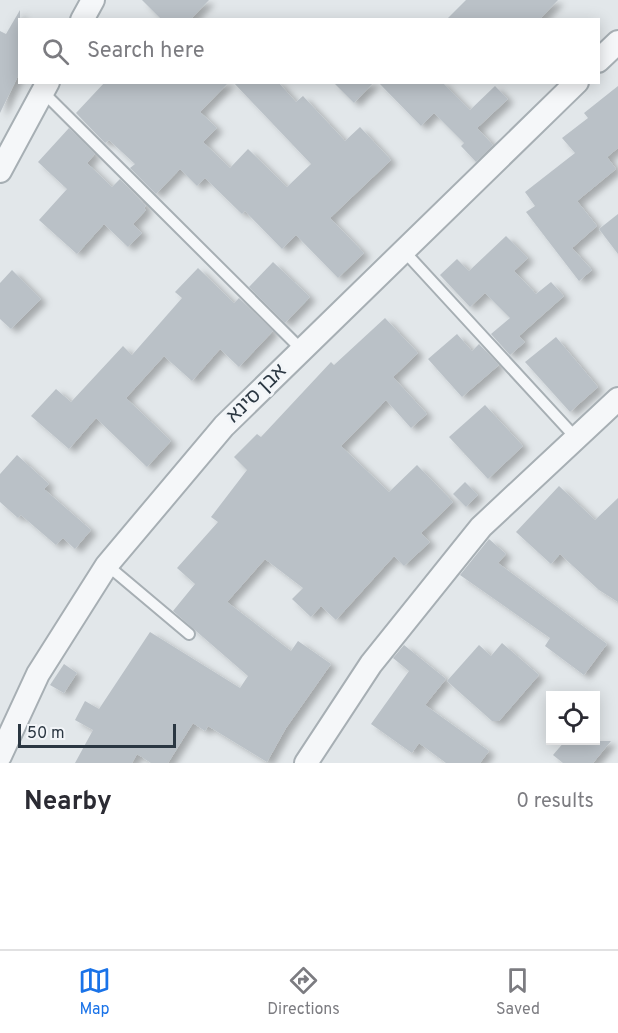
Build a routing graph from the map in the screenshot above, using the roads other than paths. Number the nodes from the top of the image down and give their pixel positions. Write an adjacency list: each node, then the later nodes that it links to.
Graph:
1 (93, 0): 2 (street)
2 (83, 18)
3 (618, 42): 4 (street)
4 (600, 59)
5 (575, 84): 8 (street, אבן סינא)
6 (45, 87): 7 (street); 9 (lane)
7 (0, 171)
8 (404, 251): 9 (street, אבן סינא); 11 (lane)
9 (302, 350): 12 (street, אבן סינא)
10 (618, 399): 11 (street)
11 (576, 438): 15 (street)
12 (107, 566): 13 (lane); 14 (street, אבן סינא)
13 (189, 634)
14 (0, 756)
15 (306, 763)

